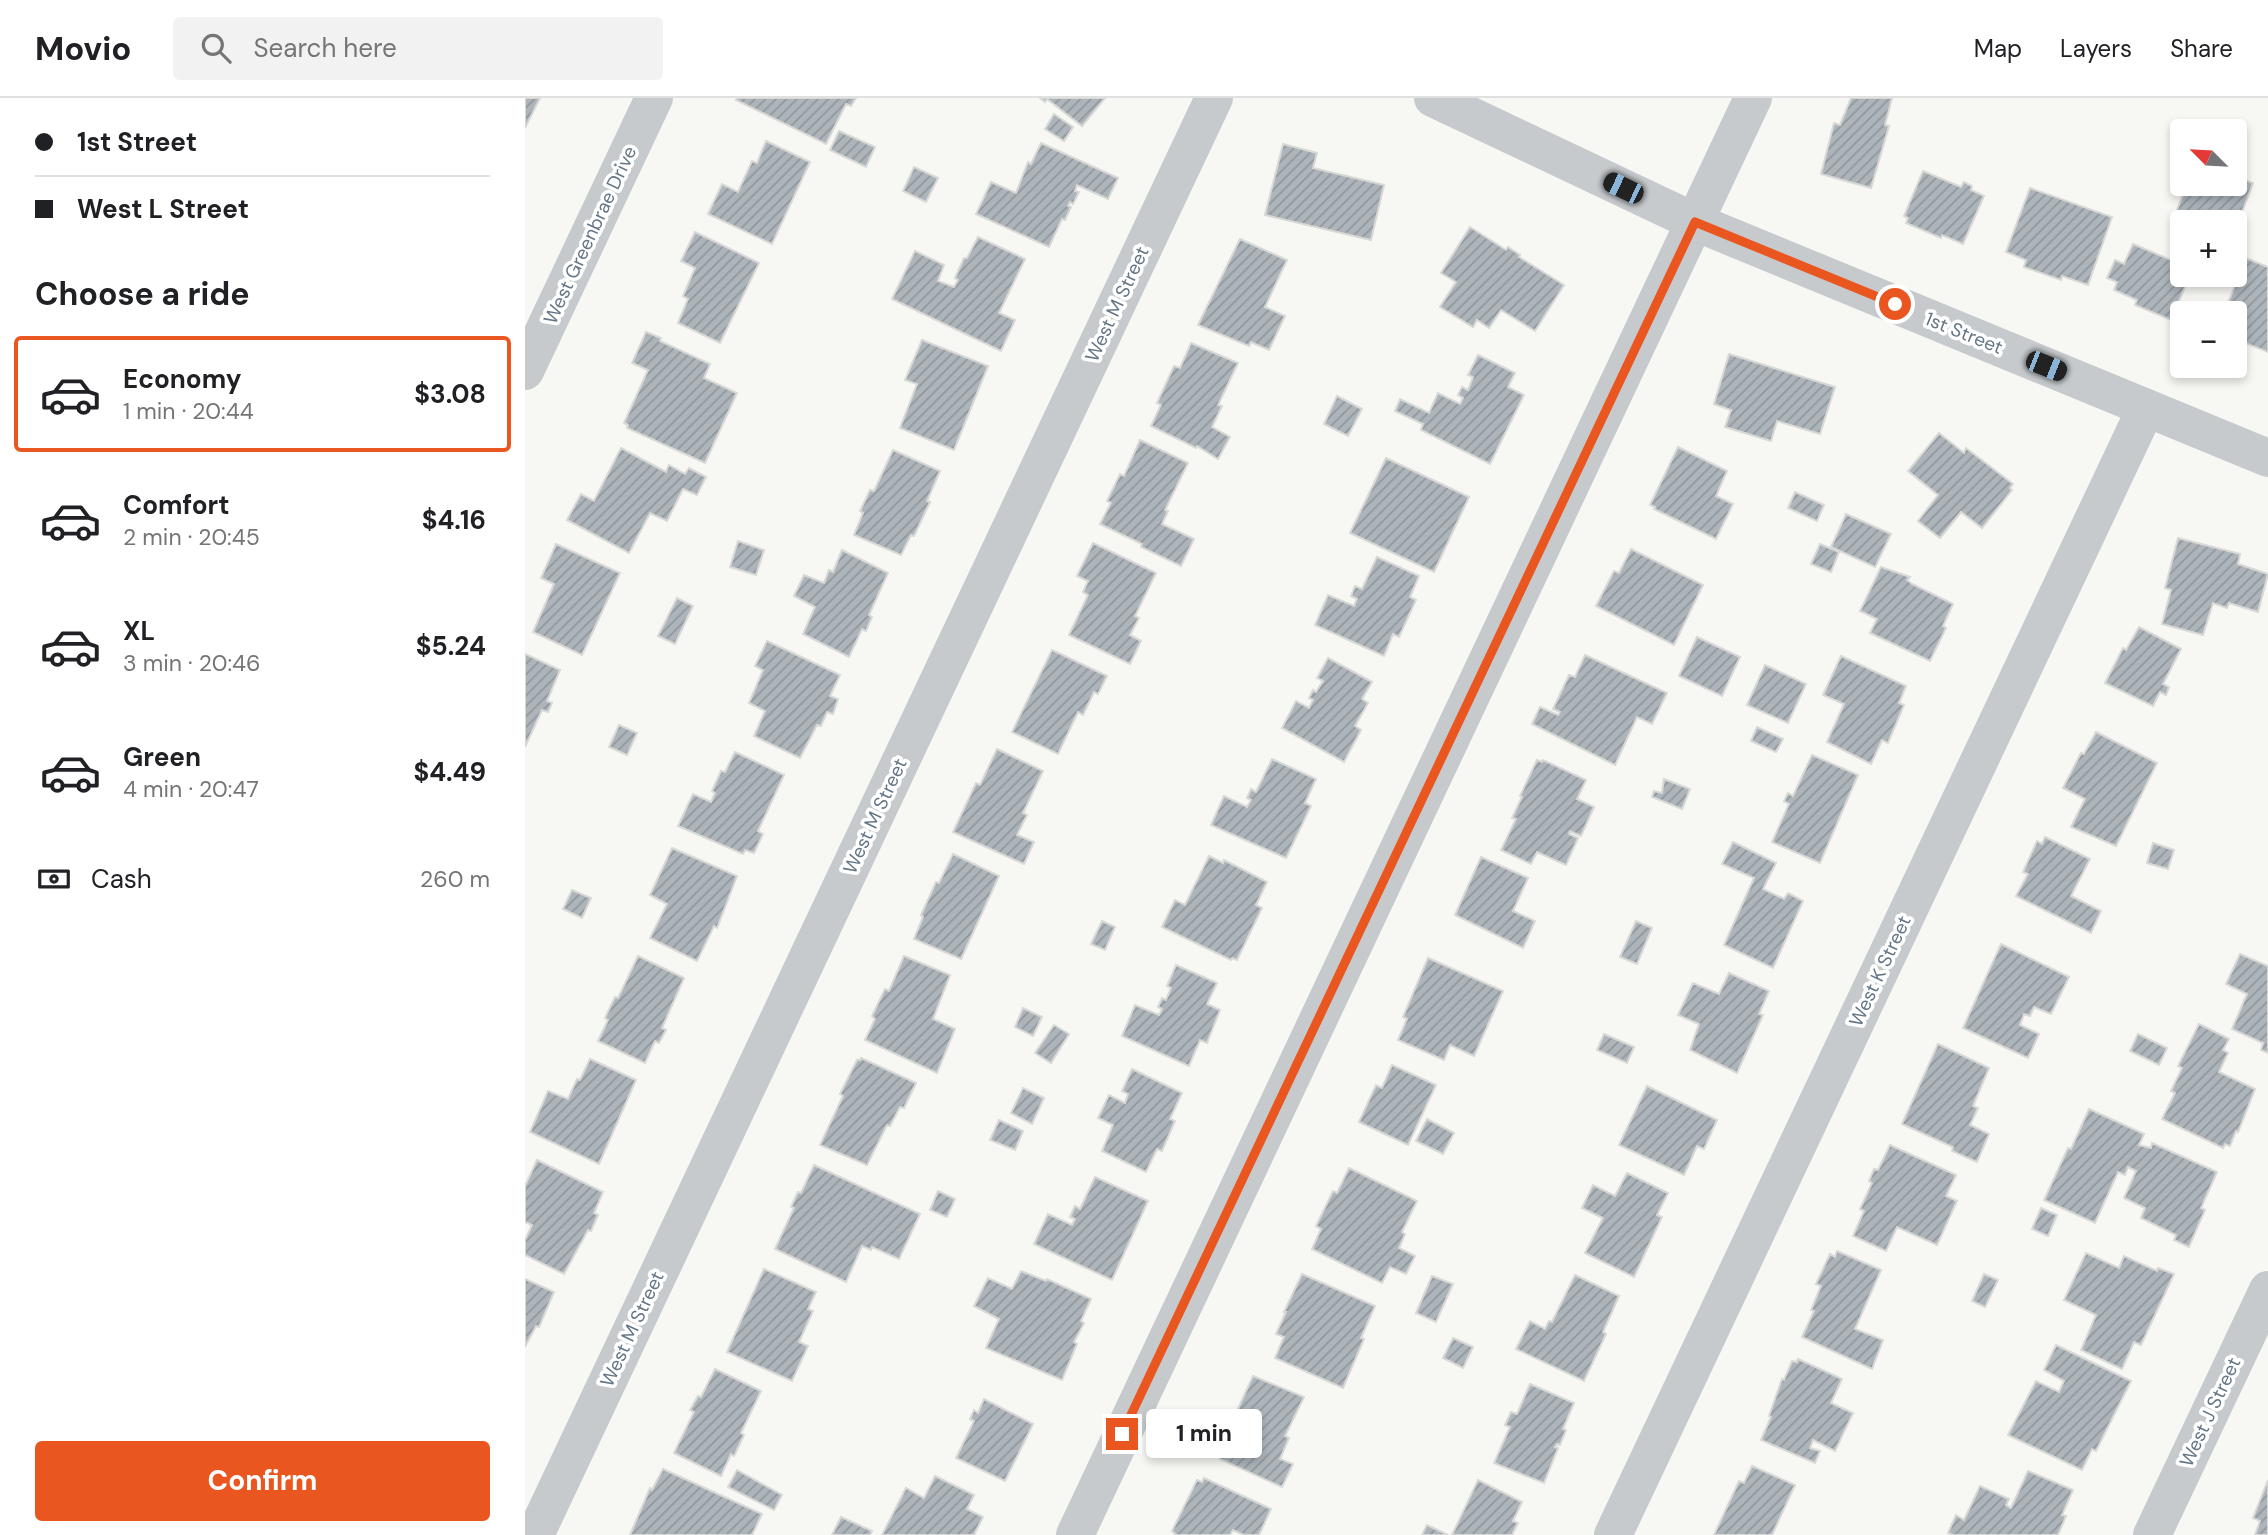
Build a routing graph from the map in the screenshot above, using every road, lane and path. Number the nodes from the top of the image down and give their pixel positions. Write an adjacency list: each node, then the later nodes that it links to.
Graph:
1 (654, 98): 6 (street, West Greenbrae Drive)
2 (1214, 98): 10 (street, West M Street)
3 (1433, 98): 5 (street, 1st Street)
4 (1753, 98): 5 (street)
5 (1695, 222): 7 (street, 1st Street); 11 (street)
6 (525, 371)
7 (2146, 408): 8 (street, 1st Street); 12 (street, West K Street)
8 (2268, 458)
9 (2268, 1290): 13 (street, West J Street)
10 (535, 1535)
11 (1075, 1535)
12 (1613, 1535)
13 (2152, 1535)

